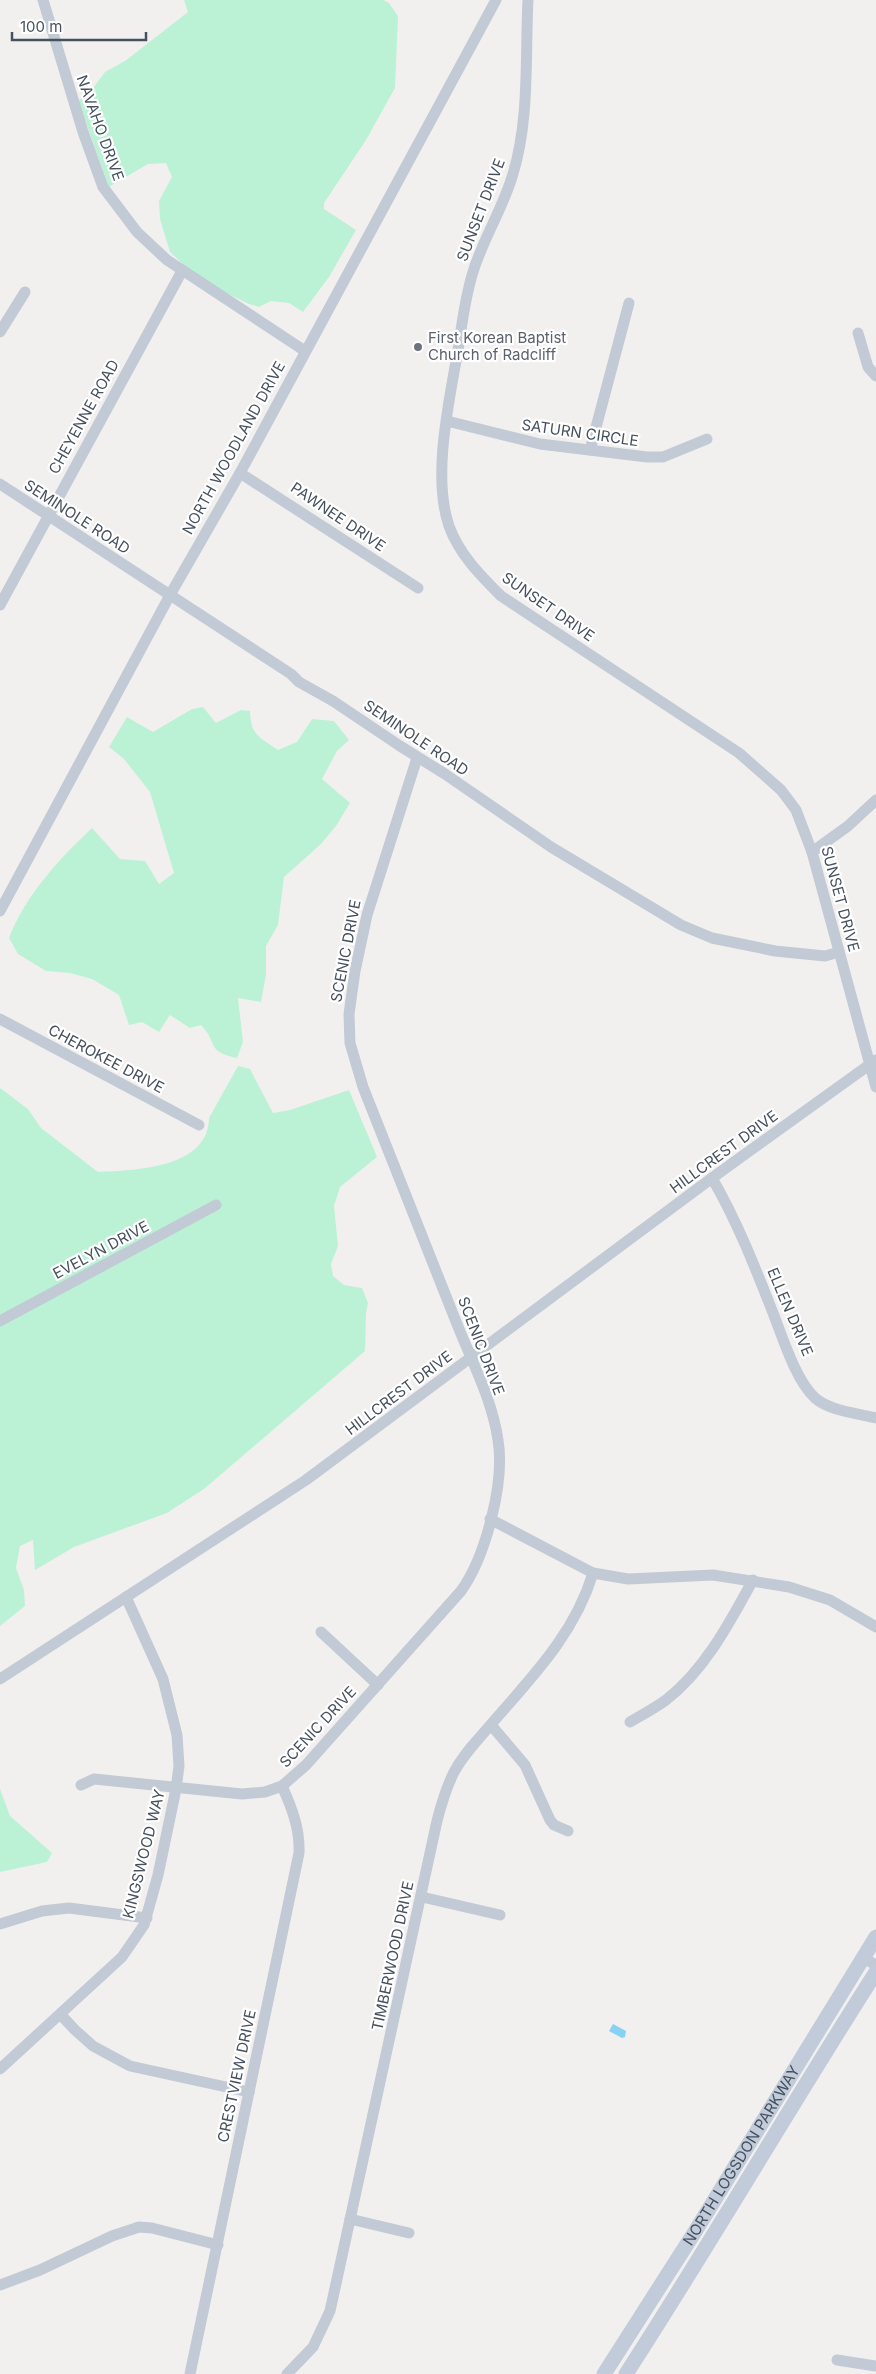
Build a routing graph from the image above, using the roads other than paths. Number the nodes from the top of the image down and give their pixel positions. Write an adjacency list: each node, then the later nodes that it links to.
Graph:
1 (43, 0): 4 (street, NAVAHO DRIVE)
2 (496, 0): 9 (street, NORTH WOODLAND DRIVE)
3 (528, 0): 11 (street, SUNSET DRIVE)
4 (182, 271): 9 (street, NAVAHO DRIVE); 16 (street, CHEYENNE ROAD)
5 (25, 292): 7 (street)
6 (629, 303): 13 (street)
7 (0, 332)
8 (858, 333): 10 (street)
9 (305, 351): 14 (street, NORTH WOODLAND DRIVE)
10 (876, 376)
11 (447, 421): 13 (street, SATURN CIRCLE); 22 (street, SUNSET DRIVE)
12 (707, 439): 13 (street, SATURN CIRCLE)
13 (590, 450)
14 (240, 473): 17 (street, PAWNEE DRIVE); 18 (street, NORTH WOODLAND DRIVE)
15 (0, 484): 16 (street, SEMINOLE ROAD)
16 (48, 516): 18 (street, SEMINOLE ROAD); 19 (street, CHEYENNE ROAD)
17 (418, 588)
18 (170, 595): 20 (street, SEMINOLE ROAD); 23 (street, NORTH WOODLAND DRIVE)
19 (0, 605)
20 (417, 758): 24 (street, SEMINOLE ROAD); 32 (street, SCENIC DRIVE)
21 (876, 800): 22 (street)
22 (812, 852): 24 (street, SUNSET DRIVE)
23 (0, 911)
24 (839, 952): 26 (street, SUNSET DRIVE)
25 (0, 1019): 28 (street, CHEROKEE DRIVE)
26 (873, 1063): 27 (street, SUNSET DRIVE); 29 (street, HILLCREST DRIVE)
27 (876, 1087)
28 (199, 1125)
29 (712, 1178): 32 (street, HILLCREST DRIVE); 33 (street, ELLEN DRIVE)
30 (216, 1205): 31 (street, EVELYN DRIVE)
31 (0, 1321)
32 (472, 1358): 34 (street, SCENIC DRIVE); 37 (street, HILLCREST DRIVE)
33 (876, 1418)
34 (490, 1519): 35 (street); 41 (street, SCENIC DRIVE)
35 (593, 1574): 36 (street); 43 (street, TIMBERWOOD DRIVE)
36 (753, 1580): 38 (street); 42 (street)
37 (126, 1597): 40 (street, HILLCREST DRIVE); 46 (street, KINGSWOOD WAY)
38 (876, 1627)
39 (322, 1632): 41 (street)
40 (0, 1679)
41 (378, 1685): 45 (street, SCENIC DRIVE)
42 (630, 1722)
43 (491, 1725): 47 (street); 48 (street, TIMBERWOOD DRIVE)
44 (81, 1786): 46 (street, SCENIC DRIVE)
45 (282, 1786): 46 (street, SCENIC DRIVE); 57 (street, CRESTVIEW DRIVE)
46 (176, 1789): 50 (street, KINGSWOOD WAY)
47 (568, 1831)
48 (422, 1897): 49 (street); 60 (street, TIMBERWOOD DRIVE)
49 (500, 1915)
50 (146, 1918): 51 (street); 55 (street, KINGSWOOD WAY)
51 (0, 1924)
52 (876, 1937): 53 (main road, NORTH LOGSDON PARKWAY)
53 (870, 1961): 58 (main road, NORTH LOGSDON PARKWAY)
54 (876, 1972): 59 (main road, NORTH LOGSDON PARKWAY)
55 (61, 2014): 56 (street, KINGSWOOD WAY); 57 (street)
56 (0, 2070)
57 (249, 2092): 62 (street, CRESTVIEW DRIVE)
58 (738, 2159): 59 (main road); 66 (main road, NORTH LOGSDON PARKWAY)
59 (753, 2170): 69 (main road, NORTH LOGSDON PARKWAY)
60 (350, 2219): 61 (street); 68 (street, TIMBERWOOD DRIVE)
61 (409, 2233)
62 (218, 2245): 63 (street); 67 (street, CRESTVIEW DRIVE)
63 (0, 2285)
64 (837, 2360): 65 (street)
65 (876, 2366)
66 (607, 2373)
67 (190, 2374)
68 (287, 2374)
69 (626, 2374)

